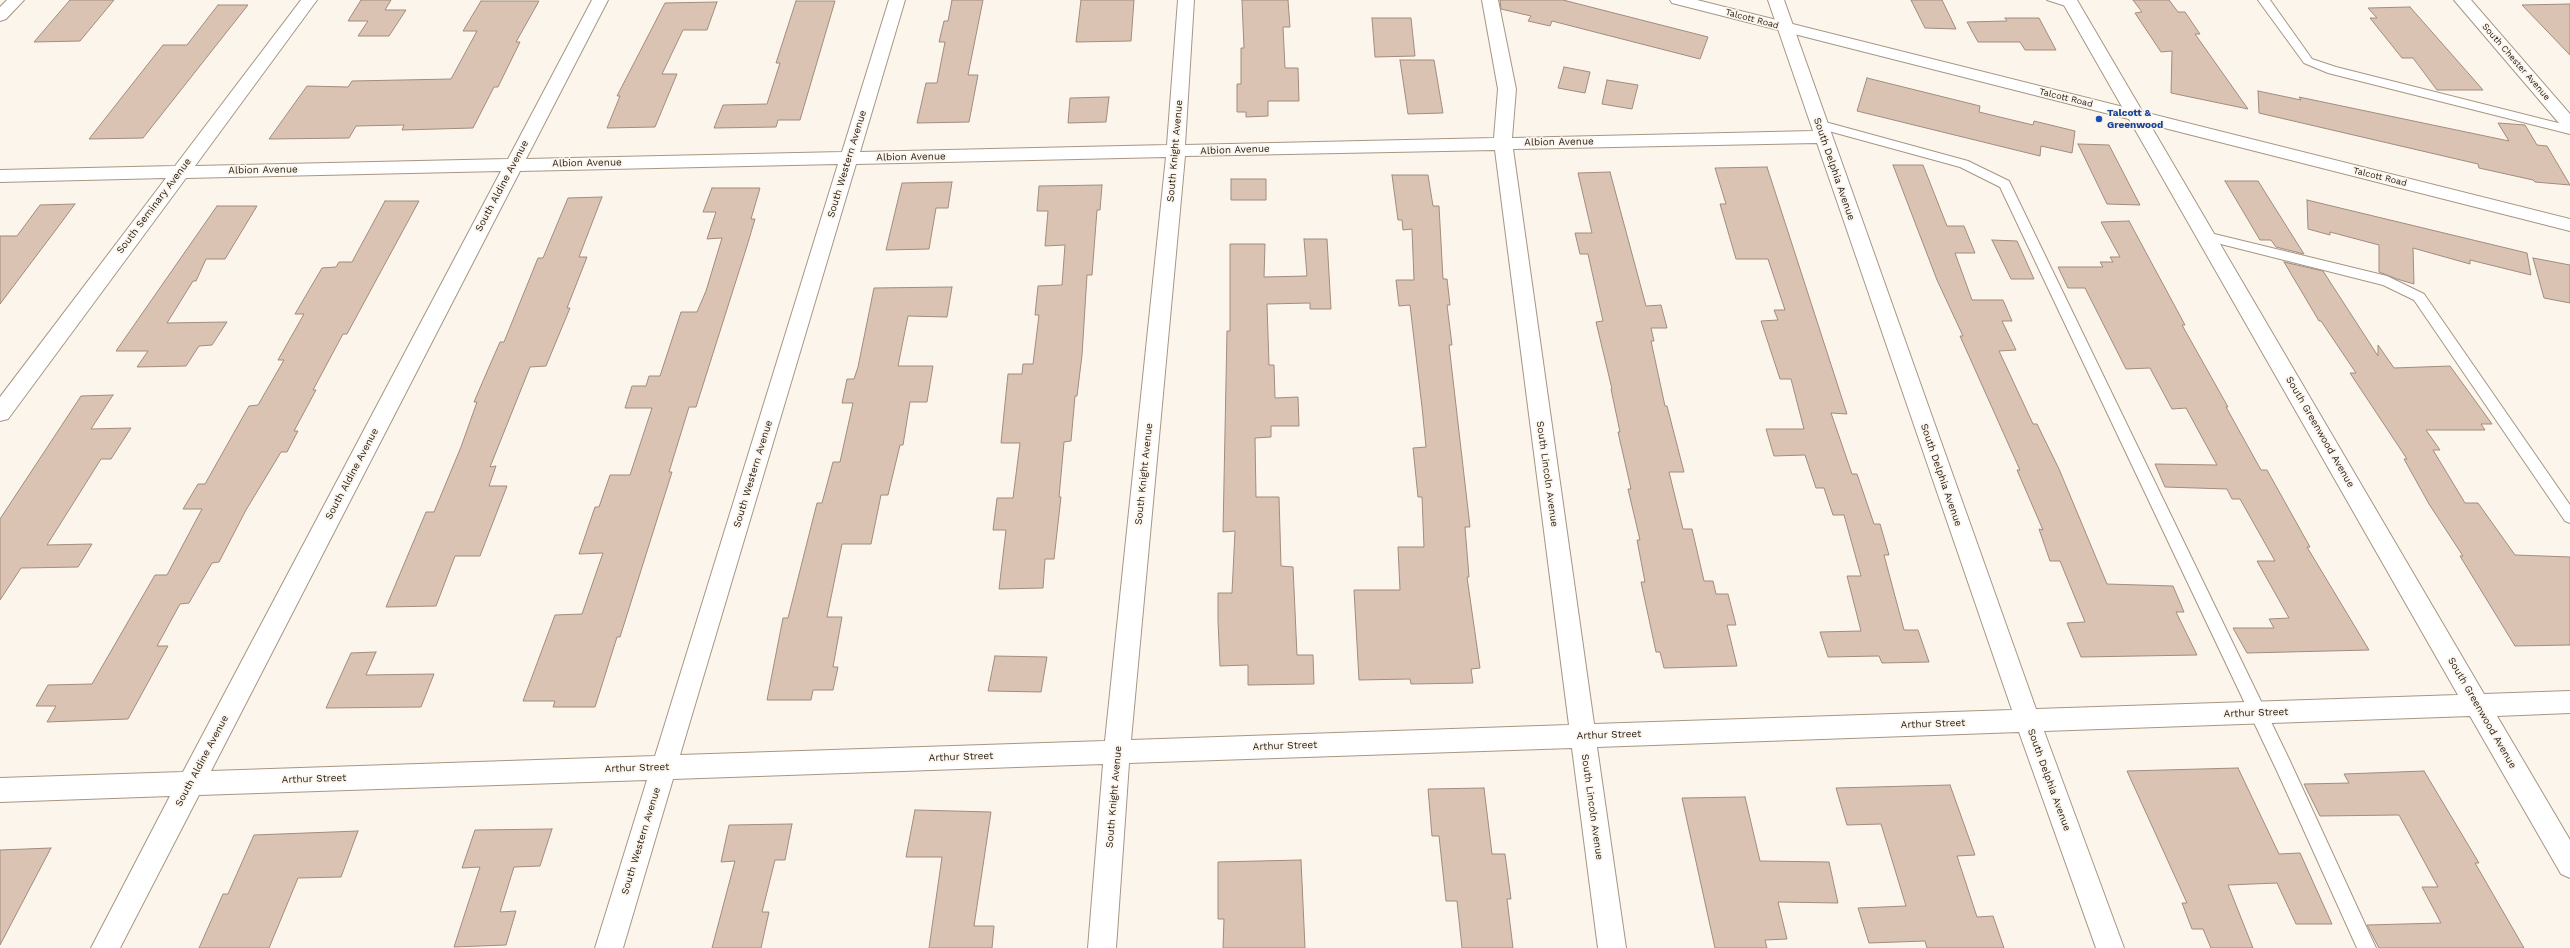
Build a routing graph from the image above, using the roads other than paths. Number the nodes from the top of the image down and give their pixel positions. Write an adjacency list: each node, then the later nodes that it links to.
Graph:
1 (16, 0): 13 (street)
2 (309, 0): 23 (street, South Seminary Avenue)
3 (600, 0): 22 (street, South Aldine Avenue)
4 (897, 0): 21 (street, South Western Avenue)
5 (1186, 0): 20 (street, South Knight Avenue)
6 (1490, 0): 19 (street, South Lincoln Avenue)
7 (1678, 0): 14 (street, Talcott Road)
8 (1776, 0): 14 (street, South Delphia Avenue)
9 (2053, 0): 12 (lane)
10 (2264, 0): 18 (lane)
11 (2462, 0): 16 (street, South Chester Avenue)
12 (2071, 2): 15 (street, South Greenwood Avenue)
13 (0, 16)
14 (1786, 28): 15 (street, Talcott Road); 17 (street, South Delphia Avenue)
15 (2136, 116): 25 (street, Talcott Road); 26 (street, South Greenwood Avenue)
16 (2570, 125)
17 (1820, 130): 19 (street, Albion Avenue); 31 (lane); 32 (street, South Delphia Avenue)
18 (2570, 130)
19 (1503, 143): 20 (street, Albion Avenue); 33 (street, South Lincoln Avenue)
20 (1176, 151): 21 (street, Albion Avenue); 34 (street, South Knight Avenue)
21 (849, 158): 22 (street, Albion Avenue); 35 (street, South Western Avenue)
22 (513, 164): 23 (street, Albion Avenue); 36 (street, South Aldine Avenue)
23 (180, 172): 24 (street, Albion Avenue); 27 (street, South Seminary Avenue)
24 (0, 176)
25 (2570, 225)
26 (2206, 236): 28 (lane); 30 (street, South Greenwood Avenue)
27 (0, 412)
28 (2570, 517)
29 (2570, 702): 30 (street, Arthur Street)
30 (2478, 705): 31 (street, Arthur Street); 38 (street, South Greenwood Avenue)
31 (2257, 713): 32 (street, Arthur Street); 44 (lane)
32 (2028, 721): 33 (street, Arthur Street); 43 (street, South Delphia Avenue)
33 (1582, 736): 34 (street, Arthur Street); 42 (street, South Lincoln Avenue)
34 (1117, 752): 35 (street, Arthur Street); 41 (street, South Knight Avenue)
35 (664, 768): 36 (street, Arthur Street); 40 (street, South Western Avenue)
36 (191, 784): 37 (street, Arthur Street); 39 (street, South Aldine Avenue)
37 (0, 790)
38 (2570, 865)
39 (105, 948)
40 (609, 948)
41 (1102, 948)
42 (1612, 948)
43 (2110, 948)
44 (2367, 948)

